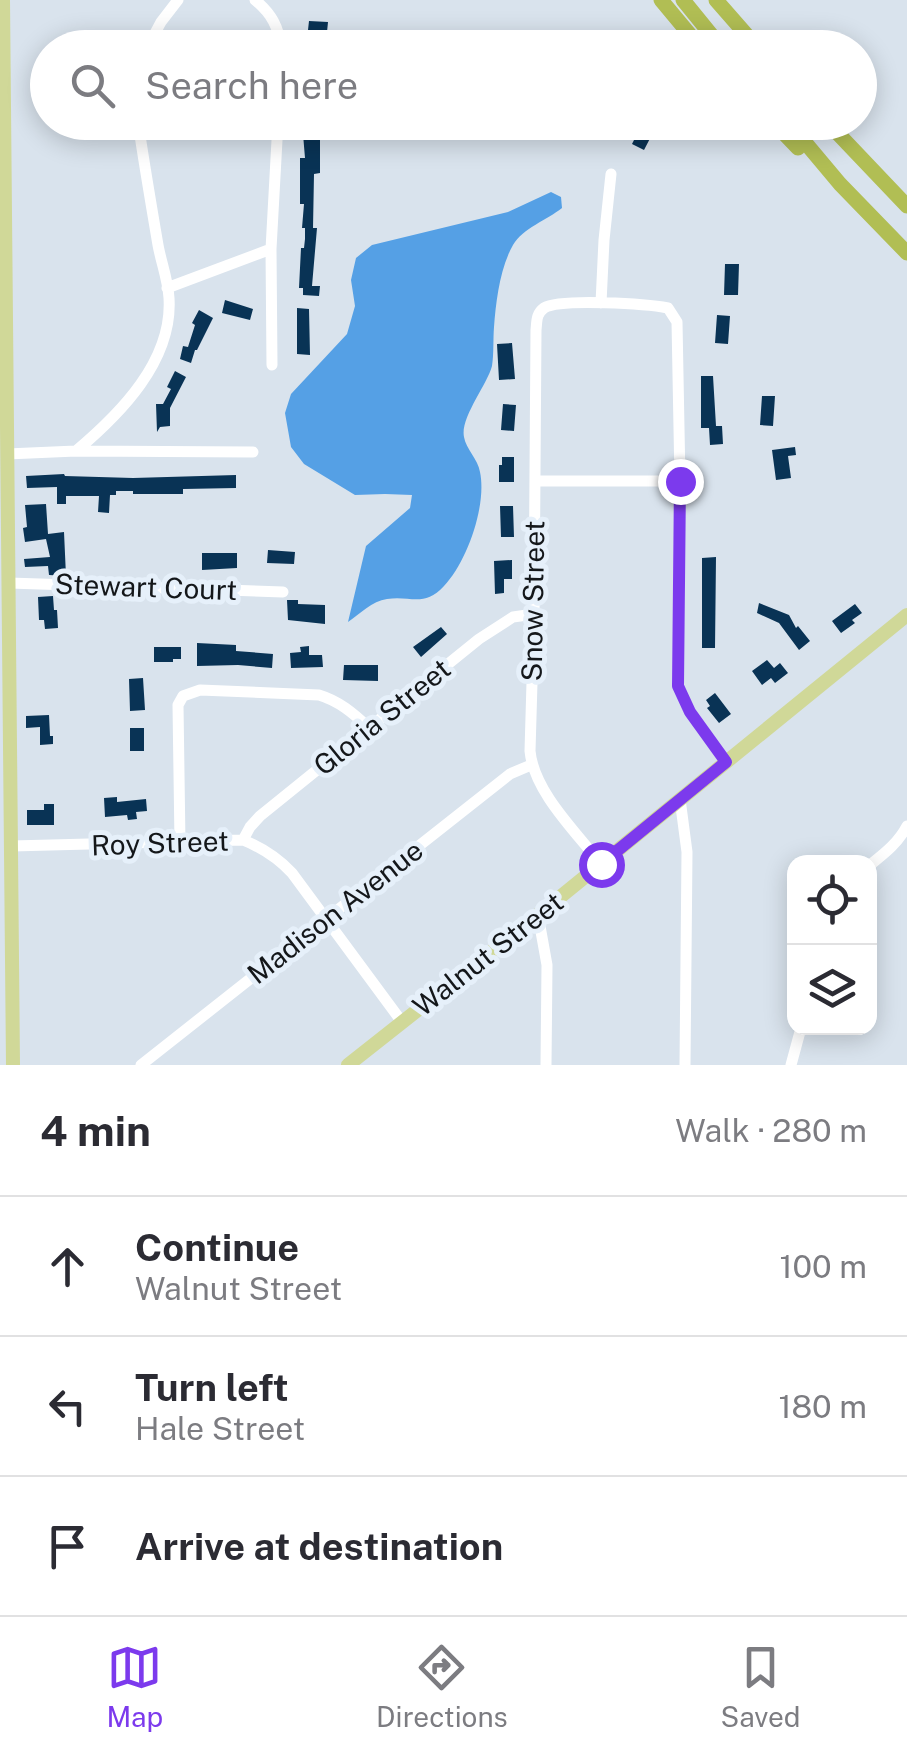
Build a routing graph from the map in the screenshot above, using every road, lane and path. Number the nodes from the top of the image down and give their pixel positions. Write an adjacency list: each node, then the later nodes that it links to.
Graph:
1 (3, 0): 12 (main road)
2 (178, 0): 7 (street)
3 (255, 0): 8 (street)
4 (661, 0): 9 (highway)
5 (684, 0): 10 (highway)
6 (716, 0): 11 (highway)
7 (157, 30)
8 (277, 30)
9 (686, 30)
10 (708, 30)
11 (742, 30)
12 (2, 113): 21 (main road)
13 (141, 140): 24 (street)
14 (277, 140): 22 (street)
15 (790, 140): 19 (highway)
16 (803, 140): 19 (highway)
17 (843, 140): 20 (highway)
18 (611, 174): 25 (street)
19 (840, 184): 23 (highway)
20 (907, 206)
21 (3, 241): 27 (main road)
22 (271, 249): 24 (street); 26 (street)
23 (907, 254)
24 (167, 288): 28 (street)
25 (601, 303): 31 (street); 32 (street, Snow Street)
26 (272, 366)
27 (4, 369): 30 (main road)
28 (76, 451): 29 (street); 30 (street)
29 (253, 452)
30 (7, 454): 33 (main road)
31 (680, 481): 32 (street); 40 (street)
32 (535, 482): 36 (street, Snow Street)
33 (4, 497): 34 (main road)
34 (9, 583): 35 (street, Stewart Court); 39 (main road)
35 (283, 592)
36 (534, 614): 38 (street, Gloria Street); 41 (street, Snow Street)
37 (907, 615): 40 (main road, Walnut Street)
38 (368, 726): 45 (street, Gloria Street); 46 (street)
39 (5, 745): 43 (main road)
40 (726, 762): 42 (main road, Walnut Street)
41 (531, 764): 49 (street); 51 (street, Madison Avenue)
42 (680, 798): 49 (main road, Walnut Street); 59 (street)
43 (5, 815): 47 (main road)
44 (907, 826): 48 (street)
45 (243, 840): 46 (street, Roy Street); 51 (street, Roy Street)
46 (180, 843): 47 (street, Roy Street)
47 (12, 846): 52 (main road)
48 (877, 859)
49 (601, 864): 50 (main road, Walnut Street)
50 (538, 915): 53 (main road, Walnut Street); 58 (street)
51 (327, 919): 53 (street, Roy Street); 56 (street, Madison Avenue)
52 (6, 922): 55 (main road)
53 (402, 1022): 57 (main road, Walnut Street)
54 (799, 1035): 60 (street)
55 (13, 1065)
56 (142, 1065)
57 (348, 1065)
58 (546, 1065)
59 (685, 1065)
60 (790, 1065)

